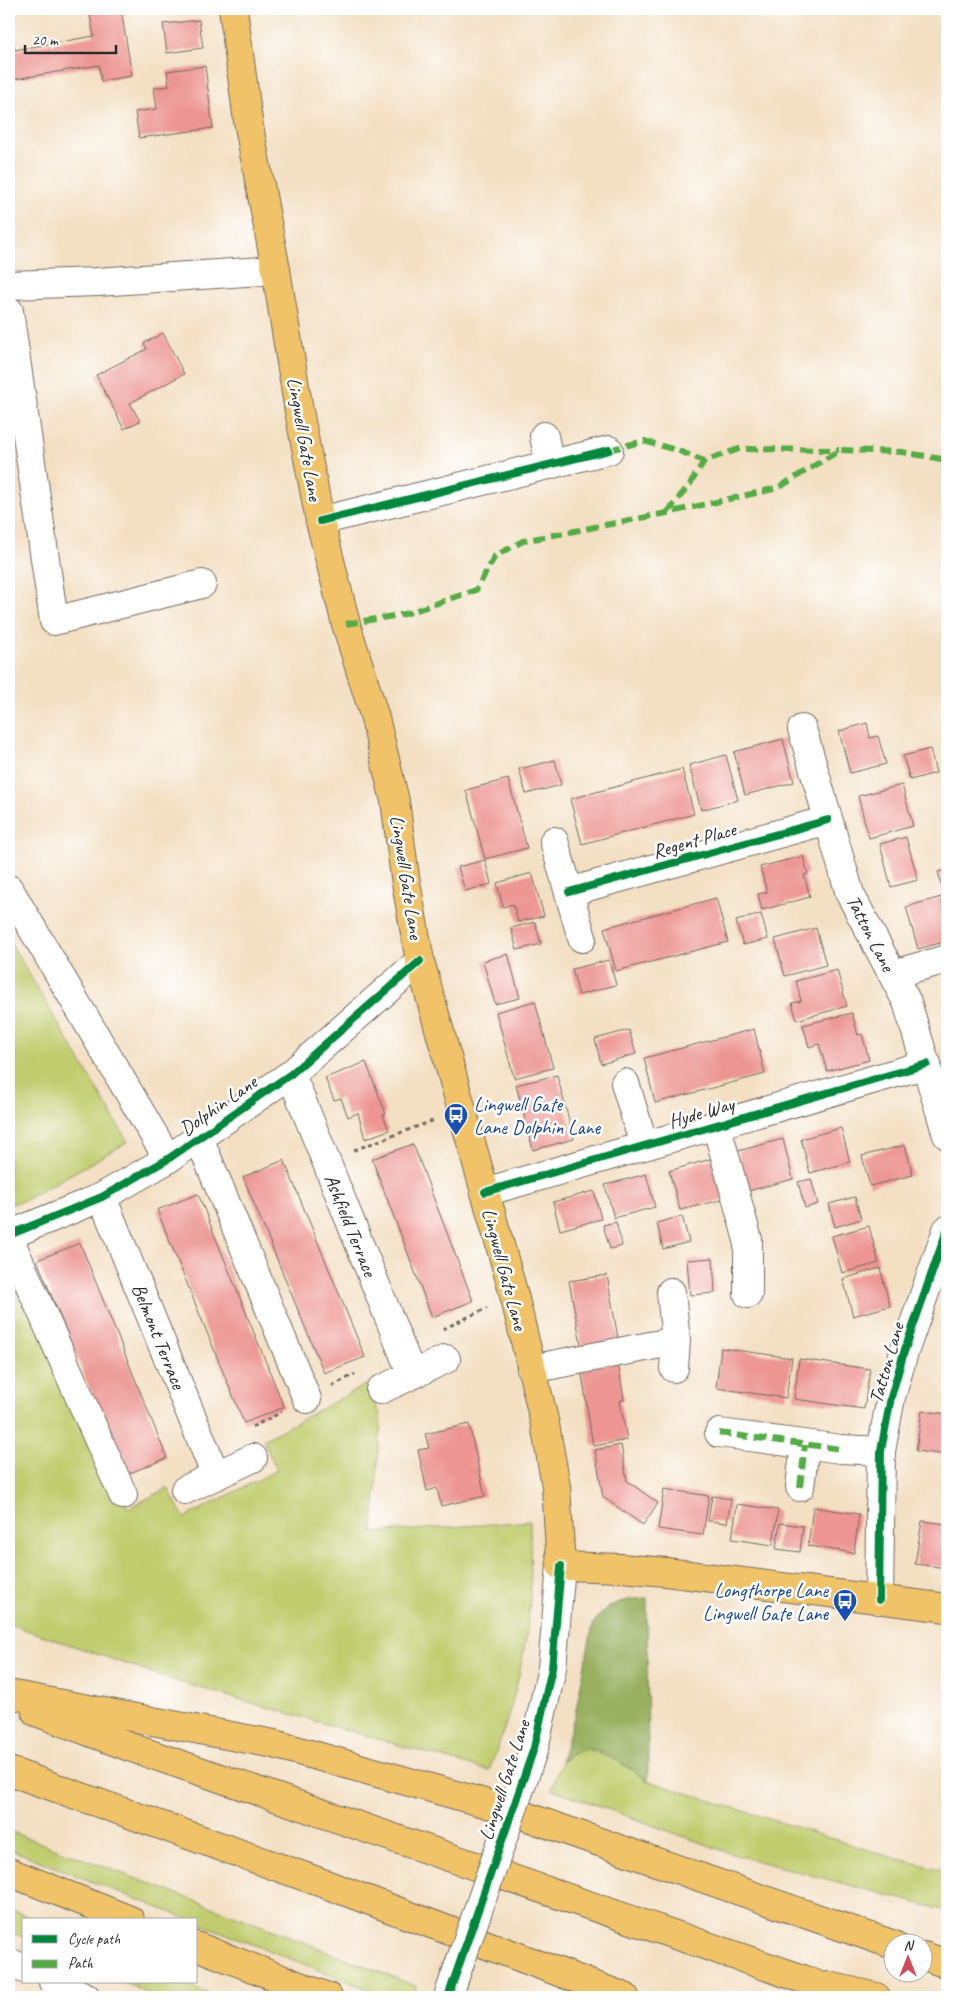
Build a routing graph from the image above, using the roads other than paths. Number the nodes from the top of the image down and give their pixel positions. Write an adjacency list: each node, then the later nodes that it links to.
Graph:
1 (233, 9): 2 (main road, Lingwell Gate Lane)
2 (276, 270): 3 (street); 8 (main road, Lingwell Gate Lane)
3 (9, 284)
4 (9, 311): 9 (street)
5 (544, 436): 7 (street)
6 (609, 450): 7 (street)
7 (550, 465): 8 (street)
8 (320, 521): 17 (main road, Lingwell Gate Lane)
9 (202, 584)
10 (802, 729): 11 (street, Tatton Lane)
11 (828, 820): 14 (street, Regent Place); 18 (street, Tatton Lane)
12 (554, 841): 14 (street)
13 (9, 889): 26 (street)
14 (568, 892): 15 (street)
15 (582, 938)
16 (947, 959): 18 (street)
17 (420, 961): 20 (street, Dolphin Lane); 27 (main road, Lingwell Gate Lane)
18 (892, 974): 19 (street, Tatton Lane)
19 (927, 1064): 22 (street, Hyde Way); 23 (street, Tatton Lane)
20 (290, 1074): 24 (street, Dolphin Lane); 37 (street, Ashfield Terrace)
21 (625, 1083): 25 (street)
22 (716, 1124): 25 (street, Hyde Way); 32 (street)
23 (947, 1135)
24 (199, 1138): 26 (street, Dolphin Lane); 39 (street)
25 (644, 1145): 27 (street, Hyde Way)
26 (168, 1159): 28 (street, Dolphin Lane)
27 (485, 1192): 36 (main road, Lingwell Gate Lane)
28 (102, 1196): 29 (street, Dolphin Lane); 44 (street, Belmont Terrace)
29 (9, 1237): 47 (street)
30 (945, 1240): 42 (street, Tatton Lane)
31 (671, 1292): 33 (street)
32 (748, 1294)
33 (676, 1341): 35 (street); 36 (street)
34 (446, 1359): 37 (street)
35 (674, 1368)
36 (531, 1369): 48 (main road, Lingwell Gate Lane)
37 (412, 1375): 38 (street)
38 (380, 1390)
39 (306, 1399)
40 (719, 1433): 41 (street)
41 (805, 1445): 42 (street); 45 (street)
42 (881, 1451): 49 (street, Tatton Lane)
43 (253, 1458): 44 (street)
44 (216, 1476): 46 (street)
45 (800, 1487)
46 (185, 1490)
47 (123, 1495)
48 (561, 1566): 49 (main road); 66 (street, Lingwell Gate Lane, bridge)
49 (879, 1600): 50 (main road)
50 (947, 1608)
51 (9, 1694): 56 (main road)
52 (9, 1702): 62 (main road)
53 (9, 1771): 67 (main road)
54 (9, 1872): 55 (main road)
55 (125, 1918)
56 (884, 1942)
57 (198, 1947): 65 (main road)
58 (934, 1959): 60 (main road)
59 (9, 1962): 61 (street)
60 (947, 1964)
61 (22, 1968)
62 (803, 1980): 68 (main road); 69 (main road)
63 (57, 1984): 64 (street)
64 (86, 1997)
65 (328, 1997)
66 (448, 1997)
67 (625, 1997)
68 (846, 1997)
69 (876, 1997)

